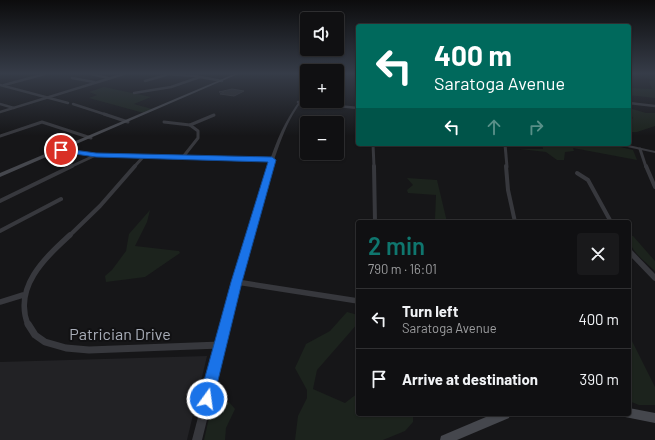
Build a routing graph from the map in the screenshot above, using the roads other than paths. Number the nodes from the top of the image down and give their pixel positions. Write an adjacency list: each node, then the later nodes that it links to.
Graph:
1 (37, 95): 4 (street)
2 (56, 95): 4 (street)
3 (191, 95): 15 (main road)
4 (48, 97): 6 (street); 11 (street)
5 (298, 102): 12 (street); 29 (street)
6 (68, 103)
7 (631, 103): 10 (street)
8 (0, 104): 11 (street)
9 (73, 104): 15 (street)
10 (655, 106)
11 (14, 108): 13 (street)
12 (356, 108)
13 (0, 112)
14 (214, 115): 17 (street)
15 (128, 122): 19 (main road)
16 (164, 122): 17 (street)
17 (190, 126): 28 (street)
18 (0, 136): 19 (street)
19 (90, 138): 24 (main road)
20 (373, 146): 35 (street)
21 (505, 146): 36 (street)
22 (627, 146): 23 (street)
23 (640, 149): 25 (street); 32 (street)
24 (61, 150): 26 (street); 30 (main road)
25 (655, 152)
26 (96, 155): 27 (street); 34 (street)
27 (144, 156): 28 (street); 42 (street)
28 (182, 157): 29 (street)
29 (272, 160): 41 (street)
30 (2, 173)
31 (577, 173): 37 (street)
32 (655, 187)
33 (61, 199): 38 (street)
34 (0, 201)
35 (375, 220)
36 (516, 220)
37 (610, 220)
38 (0, 231)
39 (631, 253): 40 (street)
40 (655, 278)
41 (237, 282): 43 (street); 45 (street)
42 (23, 295): 44 (street); 45 (street, Patrician Drive)
43 (356, 301)
44 (0, 302)
45 (220, 345): 49 (street)
46 (631, 413): 48 (main road)
47 (500, 416): 50 (main road)
48 (655, 419)
49 (197, 440)
50 (445, 440)

